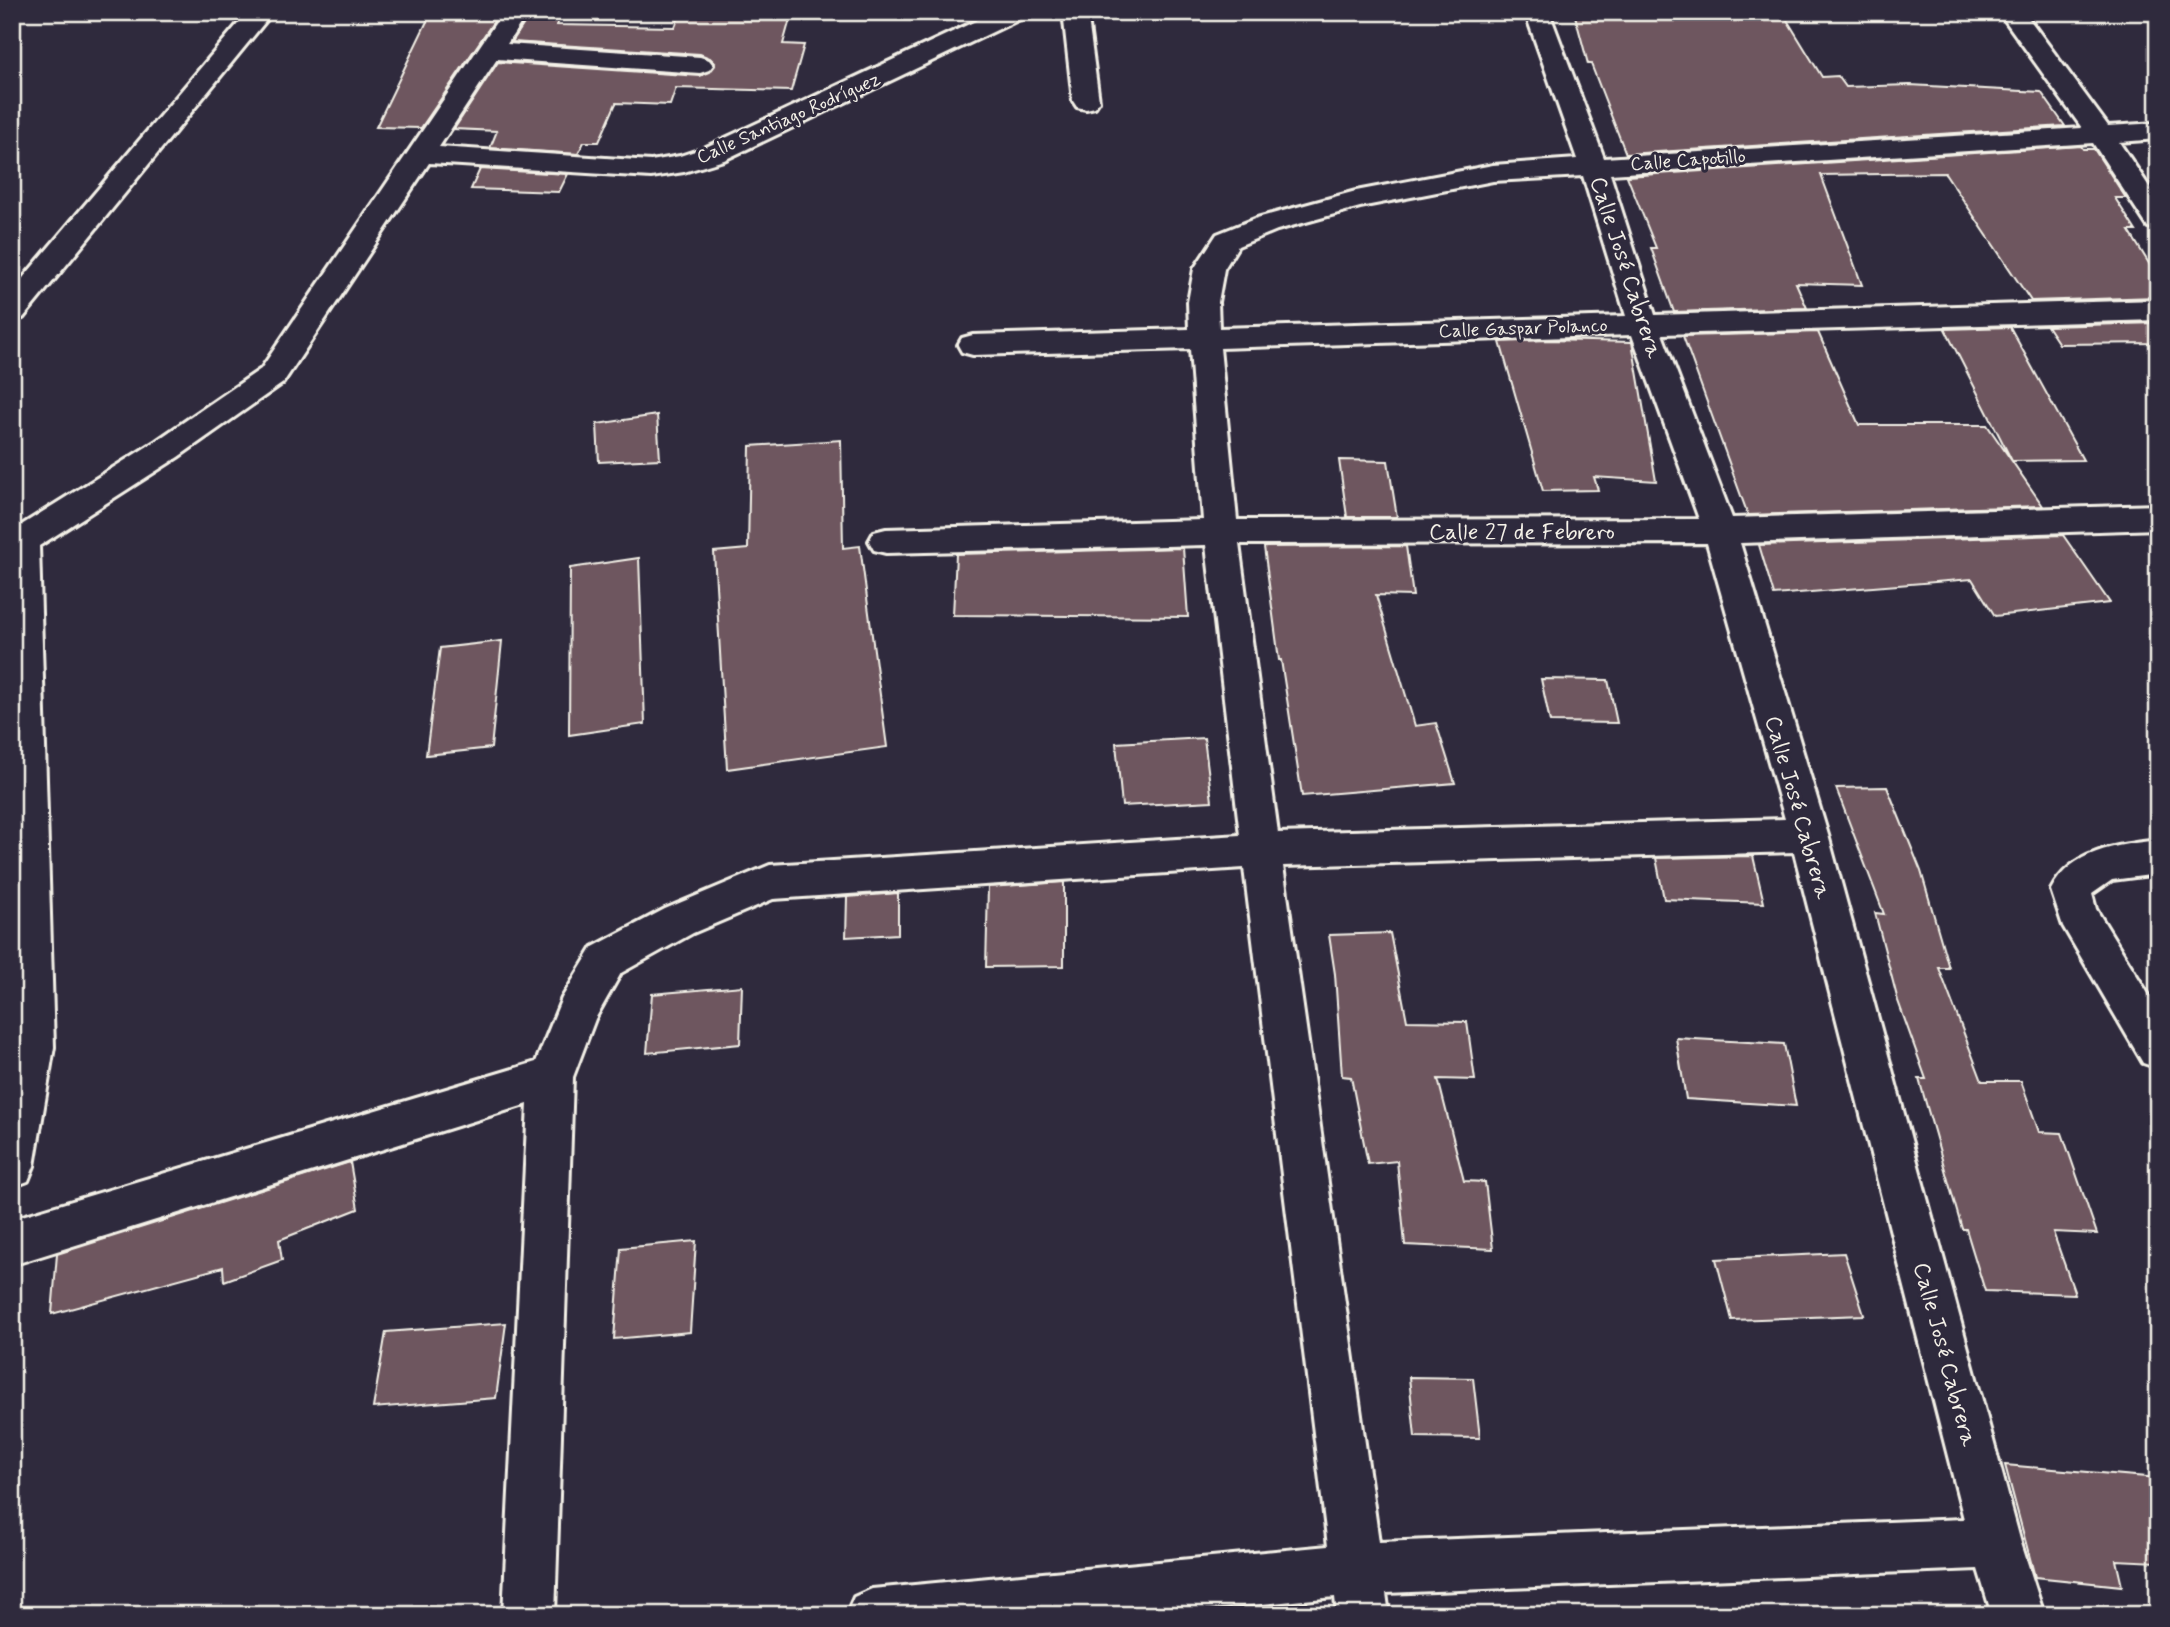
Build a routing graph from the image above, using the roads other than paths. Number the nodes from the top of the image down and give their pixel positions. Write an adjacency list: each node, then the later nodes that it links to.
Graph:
1 (261, 12): 16 (street)
2 (516, 12): 7 (street)
3 (1015, 12): 12 (street, Calle Santiago Rodríguez)
4 (1075, 12): 9 (street)
5 (1538, 12): 13 (street, Calle José Cabrera)
6 (2011, 12): 11 (street)
7 (491, 51): 8 (street); 12 (street)
8 (700, 65)
9 (1086, 101)
10 (2158, 131): 11 (street, Calle Capotillo)
11 (2100, 134): 13 (street, Calle Capotillo); 14 (street)
12 (423, 154): 23 (street)
13 (1593, 165): 17 (street, Calle José Cabrera); 18 (street, Calle Capotillo)
14 (2158, 221)
15 (2158, 310): 17 (street, Calle Gaspar Polanco)
16 (12, 311)
17 (1643, 323): 18 (street, Calle Gaspar Polanco); 21 (street, Calle José Cabrera)
18 (1203, 337): 19 (street, Calle Gaspar Polanco); 22 (street)
19 (973, 345)
20 (2158, 517): 21 (street, Calle 27 de Febrero)
21 (1720, 531): 22 (street, Calle 27 de Febrero); 25 (street, Calle José Cabrera)
22 (1221, 532): 24 (street, Calle 27 de Febrero); 26 (street)
23 (17, 538): 30 (street)
24 (886, 541)
25 (1808, 835): 26 (street); 32 (street, Calle José Cabrera)
26 (1261, 850): 29 (street); 33 (street)
27 (2158, 857): 28 (street)
28 (2158, 1049)
29 (551, 1077): 31 (street); 34 (street)
30 (12, 1167)
31 (12, 1242)
32 (1996, 1543): 33 (street); 36 (street, Calle José Cabrera)
33 (1360, 1592): 35 (street)
34 (529, 1615)
35 (872, 1615)
36 (2018, 1615)

